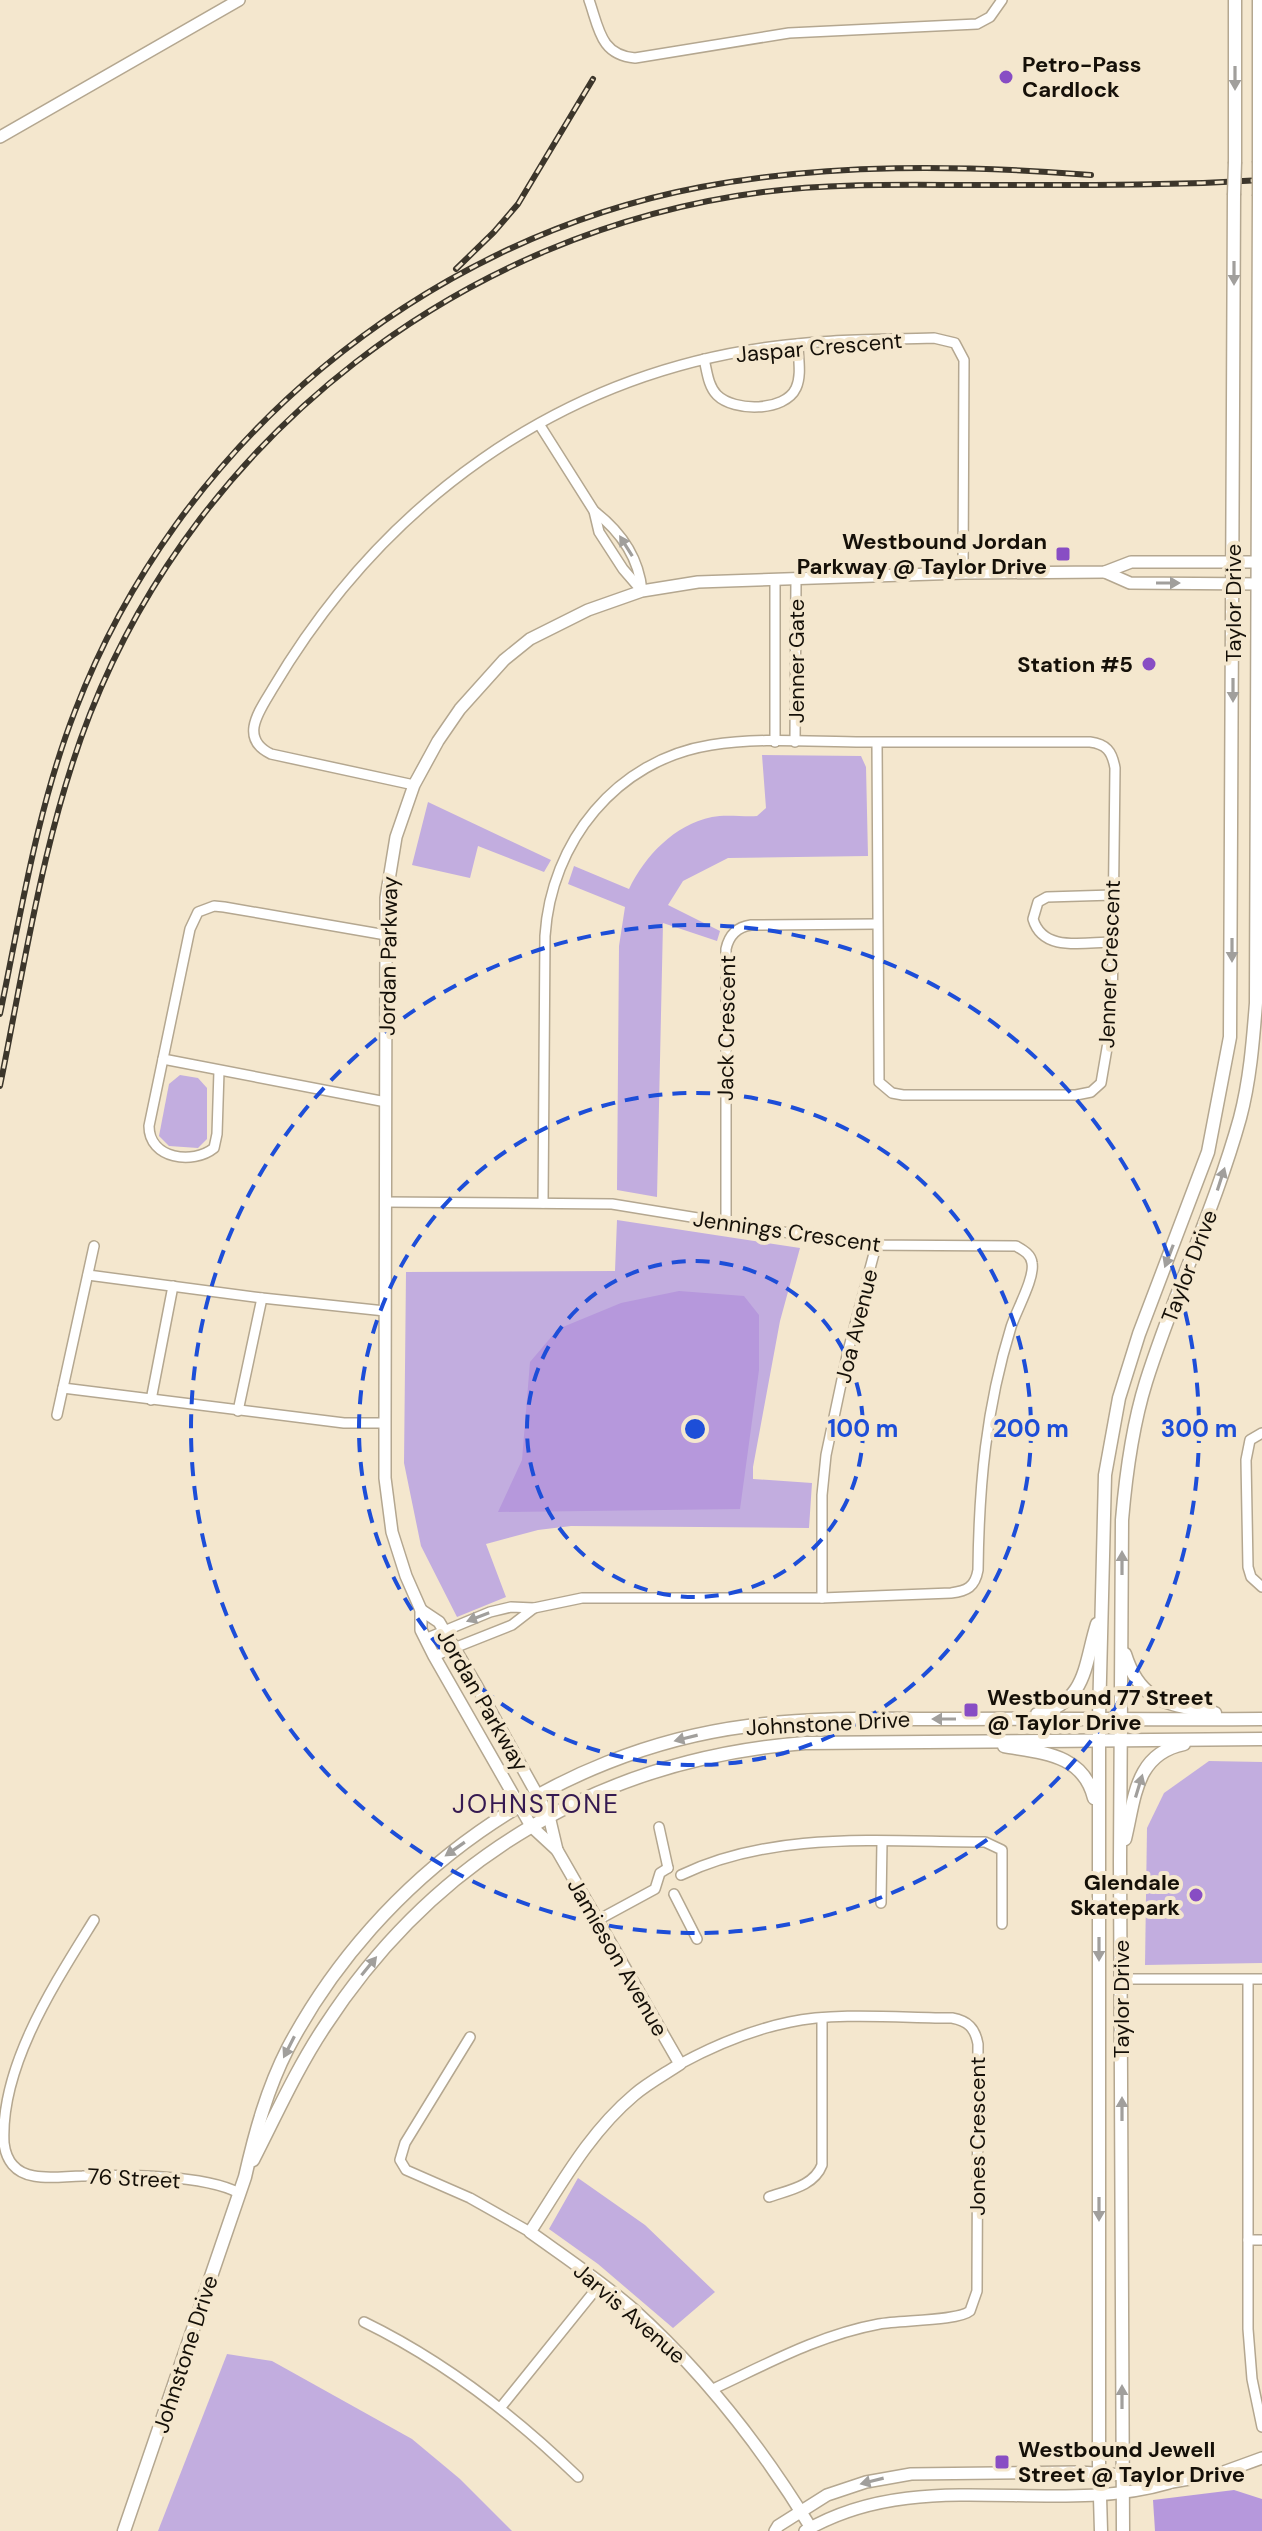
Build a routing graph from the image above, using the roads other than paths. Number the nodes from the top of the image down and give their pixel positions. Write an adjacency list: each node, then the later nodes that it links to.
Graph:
1 (239, 0): 6 (street)
2 (589, 0): 3 (street)
3 (1002, 0)
4 (1235, 0): 11 (main road, Taylor Drive, one-way to 11, bridge)
5 (1259, 0): 12 (main road, Taylor Drive, bridge)
6 (2, 131)
7 (798, 344): 8 (street, Jaspar Crescent); 8 (street); 14 (street, Jaspar Crescent)
8 (704, 359): 9 (street, Jaspar Crescent)
9 (539, 424): 10 (street); 23 (street, Jaspar Crescent)
10 (594, 511): 19 (street); 19 (street, one-way to 10)
11 (1234, 562): 12 (street, Jordan Parkway); 13 (street, Jordan Parkway); 17 (main road, Taylor Drive)
12 (1260, 562): 18 (main road, Taylor Drive)
13 (1105, 572): 14 (street, Jordan Parkway); 17 (street, Jordan Parkway, one-way to 17)
14 (963, 573): 16 (street, Jordan Parkway)
15 (775, 580): 16 (street, Jordan Parkway); 19 (street, Jordan Parkway); 20 (street, Jenner Gate)
16 (796, 580): 21 (street, Jenner Gate)
17 (1234, 584): 18 (street, Jordan Parkway); 49 (main road, Taylor Drive, one-way to 49)
18 (1260, 584): 53 (main road, Taylor Drive, one-way to 18)
19 (642, 591): 23 (street, Jordan Parkway)
20 (775, 742): 21 (street, Jenner Crescent); 32 (street, Jenner Crescent)
21 (795, 742): 22 (street, Jenner Crescent)
22 (877, 742): 24 (street, Jenner Crescent); 25 (street, Jenner Crescent)
23 (414, 785): 26 (street, Jordan Parkway)
24 (1113, 895): 27 (street, Jenner Crescent); 27 (street)
25 (877, 924): 27 (street, Jenner Crescent); 33 (street, Jack Crescent)
26 (386, 935): 28 (street); 30 (street, Jordan Parkway)
27 (1113, 942)
28 (163, 1059): 29 (street); 29 (street)
29 (219, 1071): 30 (street)
30 (386, 1102): 31 (street, Jordan Parkway)
31 (385, 1202): 32 (street, Jennings Crescent); 39 (street, Jordan Parkway)
32 (543, 1203): 33 (street, Jennings Crescent)
33 (726, 1223): 35 (street, Jennings Crescent)
34 (94, 1246): 36 (street)
35 (876, 1246): 47 (street, Joa Avenue); 47 (street, Jennings Crescent)
36 (88, 1275): 37 (street); 40 (street)
37 (173, 1286): 38 (street); 41 (street)
38 (262, 1298): 39 (street); 42 (street)
39 (385, 1311): 44 (street, Jordan Parkway)
40 (63, 1388): 41 (street); 43 (street)
41 (151, 1400): 42 (street)
42 (238, 1411): 44 (street)
43 (57, 1415)
44 (385, 1423): 50 (street, Jordan Parkway)
45 (1262, 1433): 46 (street)
46 (1262, 1587)
47 (822, 1598): 48 (street, Jennings Crescent)
48 (534, 1608): 51 (street, Jennings Crescent, one-way to 51); 54 (street, Jennings Crescent)
49 (1102, 1609): 56 (main road); 57 (main road, Taylor Drive)
50 (421, 1610): 51 (street, Jordan Parkway); 52 (street, Jordan Parkway)
51 (444, 1630): 52 (street, Jennings Crescent); 54 (street, Jordan Parkway)
52 (425, 1639): 55 (street, Jordan Parkway)
53 (1121, 1641): 58 (main road, Taylor Drive); 59 (main road)
54 (453, 1647): 55 (street, Jennings Crescent); 66 (street, Jordan Parkway)
55 (434, 1656): 67 (street, Jordan Parkway)
56 (1022, 1718): 57 (main road, Johnstone Drive); 66 (main road, Johnstone Drive, one-way to 66)
57 (1099, 1718): 58 (main road, Johnstone Drive); 61 (main road, Taylor Drive)
58 (1122, 1718): 59 (main road, Johnstone Drive); 62 (main road, Taylor Drive)
59 (1242, 1719): 60 (main road)
60 (1262, 1719)
61 (1099, 1739): 62 (main road, Johnstone Drive); 65 (main road, Johnstone Drive); 68 (main road, Taylor Drive)
62 (1121, 1739): 63 (main road, Johnstone Drive); 74 (main road, Taylor Drive)
63 (1214, 1739): 64 (main road); 74 (main road, one-way to 63)
64 (1262, 1739)
65 (969, 1741): 68 (main road); 69 (main road, Johnstone Drive)
66 (538, 1796): 67 (main road, Johnstone Drive); 69 (street, Jordan Parkway)
67 (520, 1806): 70 (street, Jordan Parkway); 90 (main road, Johnstone Drive, one-way to 90)
68 (1099, 1815): 102 (main road, Taylor Drive, one-way to 102)
69 (549, 1816): 70 (main road, Johnstone Drive); 73 (street, Jamieson Avenue)
70 (531, 1826): 73 (street, Jamieson Avenue); 90 (main road, Johnstone Drive, one-way to 70)
71 (659, 1827): 75 (street)
72 (882, 1842): 76 (street); 79 (street); 82 (street)
73 (557, 1850): 81 (street, Jamieson Avenue)
74 (1120, 1861): 84 (main road, Taylor Drive)
75 (668, 1868): 76 (street); 77 (street)
76 (681, 1875): 78 (street)
77 (655, 1889): 78 (street); 81 (street)
78 (674, 1894): 83 (street)
79 (881, 1903)
80 (94, 1920): 91 (street, 76 Street)
81 (596, 1921): 89 (street, Jamieson Avenue)
82 (1002, 1924)
83 (697, 1939)
84 (1122, 1979): 86 (street); 103 (main road, Taylor Drive, one-way to 84)
85 (1262, 1979): 86 (street)
86 (1248, 1980): 94 (street)
87 (822, 2018): 89 (street, Jones Crescent); 92 (street); 98 (street, Jones Crescent)
88 (470, 2037): 93 (street, Jarvis Avenue)
89 (680, 2064): 93 (street, Jones Crescent)
90 (245, 2177): 91 (main road, Johnstone Drive)
91 (239, 2193): 110 (main road, Johnstone Drive)
92 (769, 2197)
93 (530, 2232): 96 (street, Jarvis Avenue)
94 (1248, 2240): 95 (street); 100 (street)
95 (1262, 2240)
96 (601, 2283): 98 (street, Jarvis Avenue); 99 (street)
97 (364, 2322): 99 (street)
98 (713, 2389): 108 (street, Jarvis Avenue)
99 (501, 2407): 104 (street)
100 (1262, 2427)
101 (1262, 2458): 105 (street)
102 (1099, 2474): 103 (street); 106 (main road, Taylor Drive); 108 (street, one-way to 108)
103 (1122, 2475): 105 (street); 107 (main road, Taylor Drive)
104 (578, 2477)
105 (1172, 2482): 107 (street)
106 (1100, 2494): 107 (street); 109 (street); 112 (main road, Taylor Drive)
107 (1122, 2494): 113 (main road, Taylor Drive)
108 (801, 2511): 109 (street, Jarvis Avenue); 111 (street)
109 (808, 2529)
110 (124, 2531)
111 (775, 2531)
112 (1101, 2531)
113 (1123, 2531)

